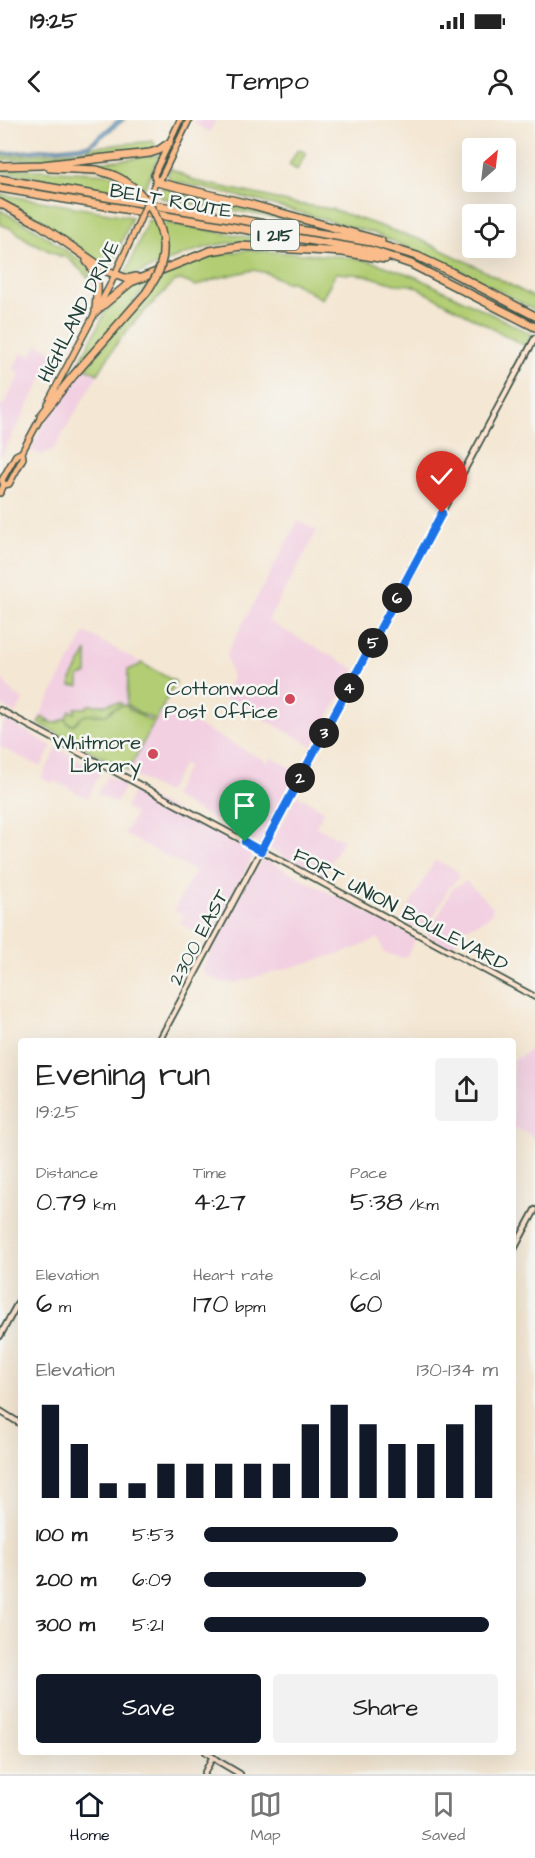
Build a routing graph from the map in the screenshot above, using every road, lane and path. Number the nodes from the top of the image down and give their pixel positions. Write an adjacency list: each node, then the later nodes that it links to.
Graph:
1 (179, 120): 2 (street); 3 (main road, HIGHLAND DRIVE)
2 (188, 122): 7 (main road, HIGHLAND DRIVE)
3 (169, 143): 5 (highway); 7 (main road, HIGHLAND DRIVE)
4 (0, 166): 5 (highway)
5 (27, 166): 19 (highway, bridge)
6 (0, 178): 11 (highway, BELT ROUTE / I 215)
7 (154, 185): 11 (highway); 13 (main road, HIGHLAND DRIVE, bridge)
8 (0, 188): 12 (highway, BELT ROUTE / I 215)
9 (0, 203): 10 (highway)
10 (82, 254): 13 (highway); 15 (highway)
11 (417, 256): 16 (highway, BELT ROUTE / I 215)
12 (411, 264): 14 (highway); 17 (highway, BELT ROUTE / I 215)
13 (116, 274): 14 (highway); 15 (main road, HIGHLAND DRIVE)
14 (142, 276): 15 (highway)
15 (96, 311): 19 (main road, HIGHLAND DRIVE)
16 (535, 316)
17 (535, 327)
18 (535, 338): 22 (street, 2300 EAST)
19 (41, 416): 20 (main road, HIGHLAND DRIVE)
20 (0, 493)
21 (0, 710): 22 (street, FORT UNION BOULEVARD)
22 (261, 851): 23 (street, FORT UNION BOULEVARD); 24 (street, 2300 EAST)
23 (535, 998)
24 (161, 1038)
25 (535, 1210): 26 (street)
26 (516, 1245)
27 (18, 1303): 28 (street)
28 (0, 1336)
29 (0, 1413): 30 (street)
30 (18, 1422)
31 (209, 1755): 32 (street)
32 (212, 1758): 33 (street); 34 (street)
33 (204, 1774)
34 (240, 1774)

